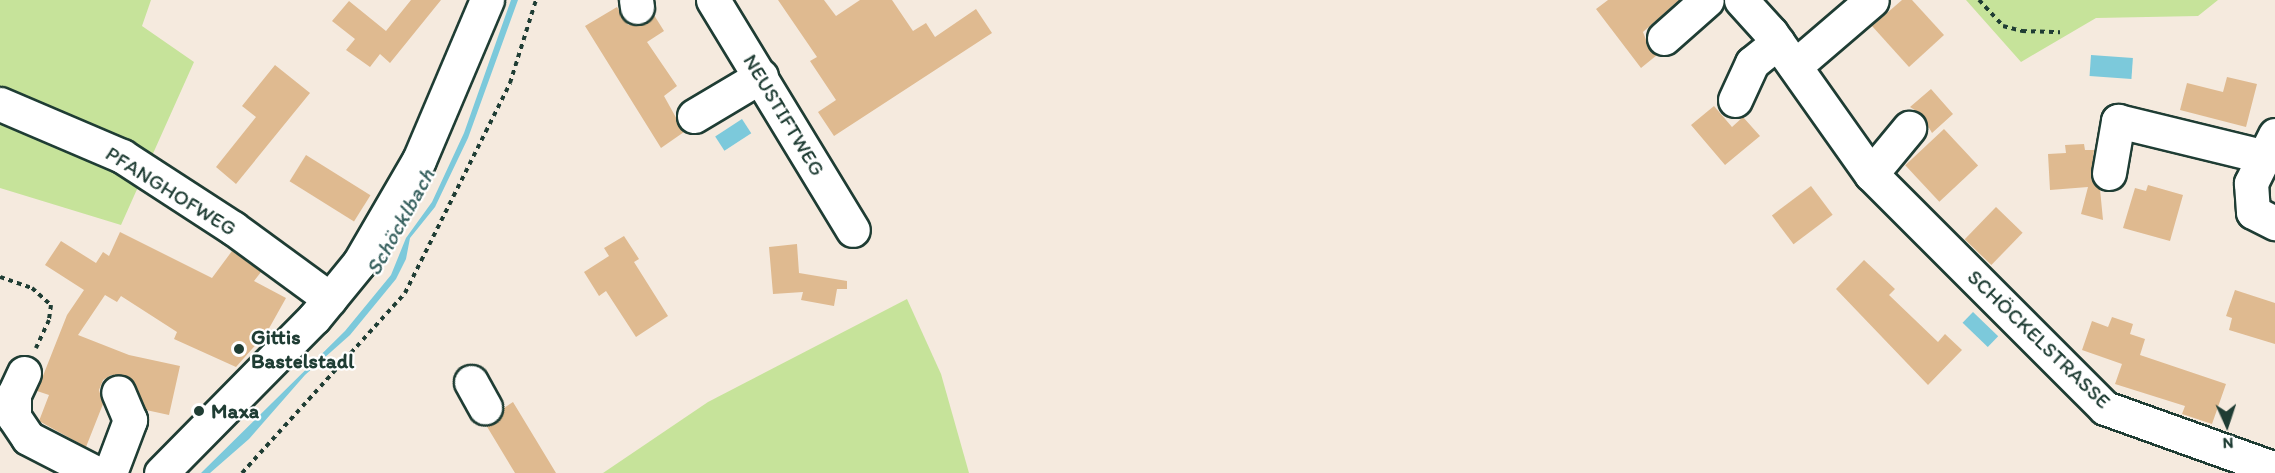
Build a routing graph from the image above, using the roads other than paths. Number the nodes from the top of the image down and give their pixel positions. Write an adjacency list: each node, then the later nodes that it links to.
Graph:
1 (487, 0): 18 (street)
2 (713, 0): 8 (street, NEUSTIFTWEG)
3 (1707, 0): 6 (street)
4 (1741, 0): 7 (street, SCHÖCKELSTRASSE)
5 (1876, 3): 7 (street)
6 (1664, 38)
7 (1786, 54): 9 (street); 15 (street, SCHÖCKELSTRASSE)
8 (761, 76): 11 (street); 17 (street, NEUSTIFTWEG)
9 (1735, 100)
10 (0, 104): 18 (street, PFANGHOFWEG)
11 (694, 116)
12 (1909, 128): 15 (street)
13 (2268, 146): 14 (street); 16 (street)
14 (2109, 172)
15 (1871, 174): 21 (street, SCHÖCKELSTRASSE)
16 (2275, 223)
17 (853, 230)
18 (330, 299): 24 (street)
19 (24, 373): 22 (street)
20 (118, 392): 23 (street)
21 (2273, 467)
22 (96, 473)
23 (110, 473)
24 (161, 473)

